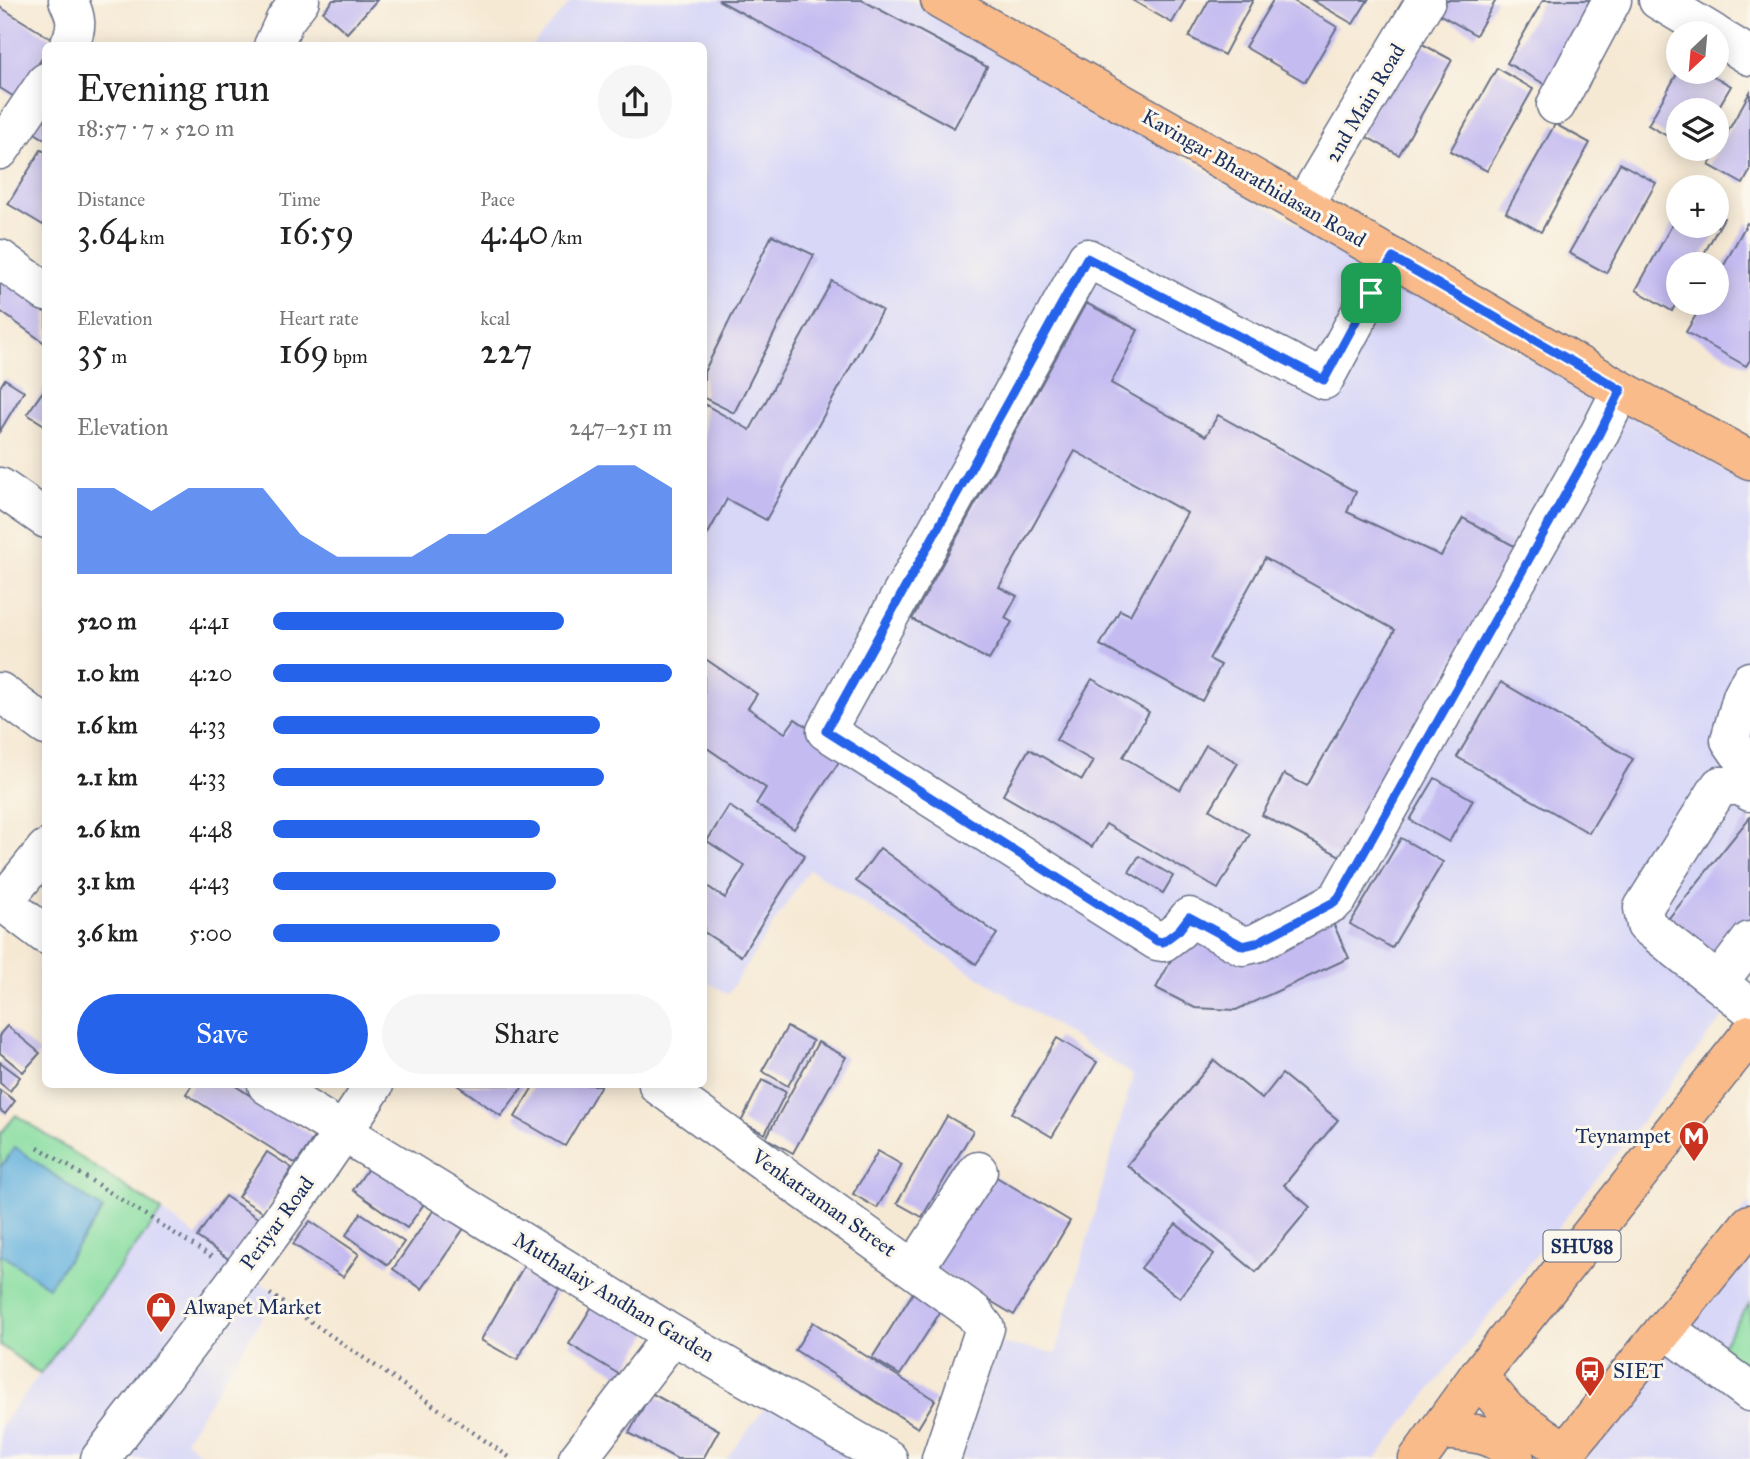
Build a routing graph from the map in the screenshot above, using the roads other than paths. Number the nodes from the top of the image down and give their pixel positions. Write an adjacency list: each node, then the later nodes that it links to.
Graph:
1 (300, 0): 7 (street)
2 (940, 0): 13 (main road, Kavingar Bharathidasan Road)
3 (1426, 0): 13 (street, 2nd Main Road)
4 (1612, 0): 11 (street)
5 (1658, 0): 6 (street)
6 (1693, 21)
7 (275, 42)
8 (1729, 43): 9 (street)
9 (1750, 56)
10 (42, 88): 12 (street)
11 (1556, 105)
12 (0, 150)
13 (1303, 206): 15 (main road, Kavingar Bharathidasan Road)
14 (0, 258): 16 (street)
15 (1393, 258): 17 (main road, Kavingar Bharathidasan Road); 17 (street)
16 (42, 289)
17 (1621, 390): 18 (main road, Kavingar Bharathidasan Road)
18 (1750, 460)
19 (0, 487): 20 (street)
20 (42, 516)
21 (1750, 681): 24 (street)
22 (0, 692): 23 (street)
23 (42, 723)
24 (1750, 759)
25 (1750, 792): 30 (street)
26 (42, 854): 27 (street)
27 (1, 901): 28 (street)
28 (42, 932)
29 (1750, 941): 30 (street)
30 (1719, 982): 31 (street)
31 (1750, 1007)
32 (1750, 1034): 42 (main road, SHU88)
33 (272, 1088): 36 (street, Muthalaiy Andhan Garden)
34 (372, 1088): 36 (street, Periyar Road)
35 (662, 1088): 39 (street, Venkatraman Street)
36 (343, 1132): 41 (street, Muthalaiy Andhan Garden); 46 (street, Periyar Road)
37 (978, 1171): 39 (street)
38 (1750, 1224): 40 (main road)
39 (915, 1268): 49 (street, Venkatraman Street)
40 (1666, 1329): 43 (street); 45 (main road)
41 (673, 1335): 47 (street); 48 (street, Muthalaiy Andhan Garden)
42 (1478, 1376): 44 (main road, SHU88); 45 (main road)
43 (1750, 1392)
44 (1429, 1444): 50 (main road)
45 (1563, 1456)
46 (100, 1459)
47 (578, 1459)
48 (888, 1459)
49 (941, 1459)
50 (1515, 1459)

